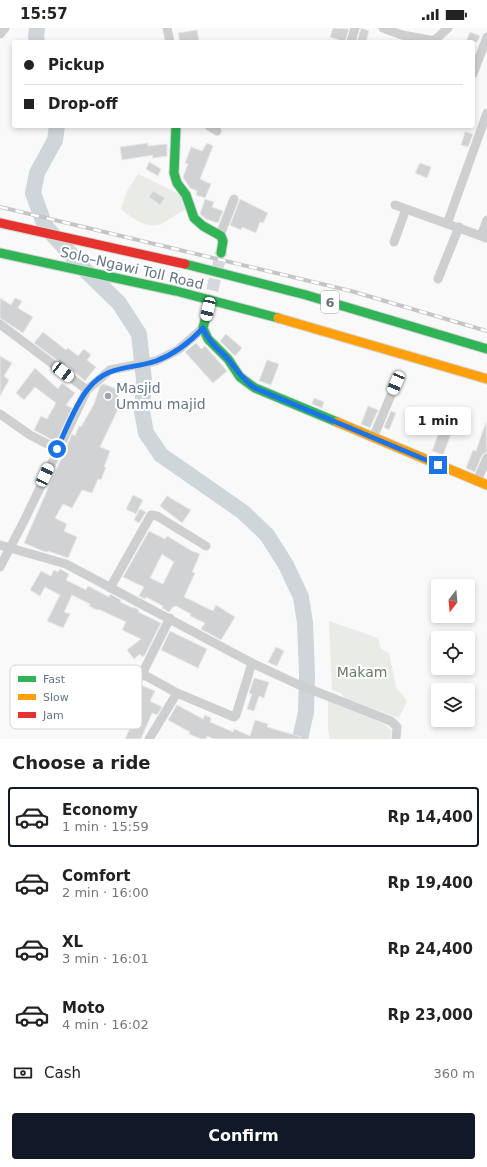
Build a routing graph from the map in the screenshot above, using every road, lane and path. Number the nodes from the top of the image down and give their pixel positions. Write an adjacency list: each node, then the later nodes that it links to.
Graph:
1 (5, 28): 6 (street)
2 (167, 28): 9 (street)
3 (355, 28): 10 (street)
4 (383, 28): 8 (street)
5 (448, 28): 8 (street)
6 (0, 34)
7 (487, 37): 11 (street)
8 (400, 38)
9 (170, 40)
10 (352, 40)
11 (475, 69)
12 (487, 113): 21 (street)
13 (176, 128): 23 (main road)
14 (213, 128): 15 (street)
15 (218, 131)
16 (234, 199): 23 (street)
17 (395, 205): 18 (street)
18 (406, 209): 21 (street); 25 (street)
19 (487, 220): 24 (street)
20 (0, 223): 32 (main road, Solo–Ngawi Toll Road / 6)
21 (447, 224): 22 (street)
22 (458, 227): 24 (street); 28 (street)
23 (220, 235): 26 (main road)
24 (484, 237)
25 (394, 242)
26 (221, 252)
27 (0, 253): 33 (main road, Solo–Ngawi Toll Road / 6)
28 (438, 280)
29 (208, 309): 31 (main road)
30 (0, 324): 35 (street)
31 (203, 328): 35 (street); 37 (main road)
32 (487, 349)
33 (487, 379)
34 (396, 383): 37 (street)
35 (87, 390): 38 (street)
36 (0, 414): 38 (street)
37 (373, 438): 40 (main road)
38 (57, 449): 44 (street)
39 (487, 458): 40 (street)
40 (477, 481): 41 (main road)
41 (487, 485)
42 (0, 545): 44 (street)
43 (206, 546): 46 (street)
44 (10, 548): 45 (street); 46 (street)
45 (0, 567)
46 (110, 588): 47 (street)
47 (170, 618): 48 (street); 49 (street)
48 (252, 663): 49 (street); 51 (street)
49 (177, 693): 50 (street)
50 (149, 739)
51 (396, 739)

